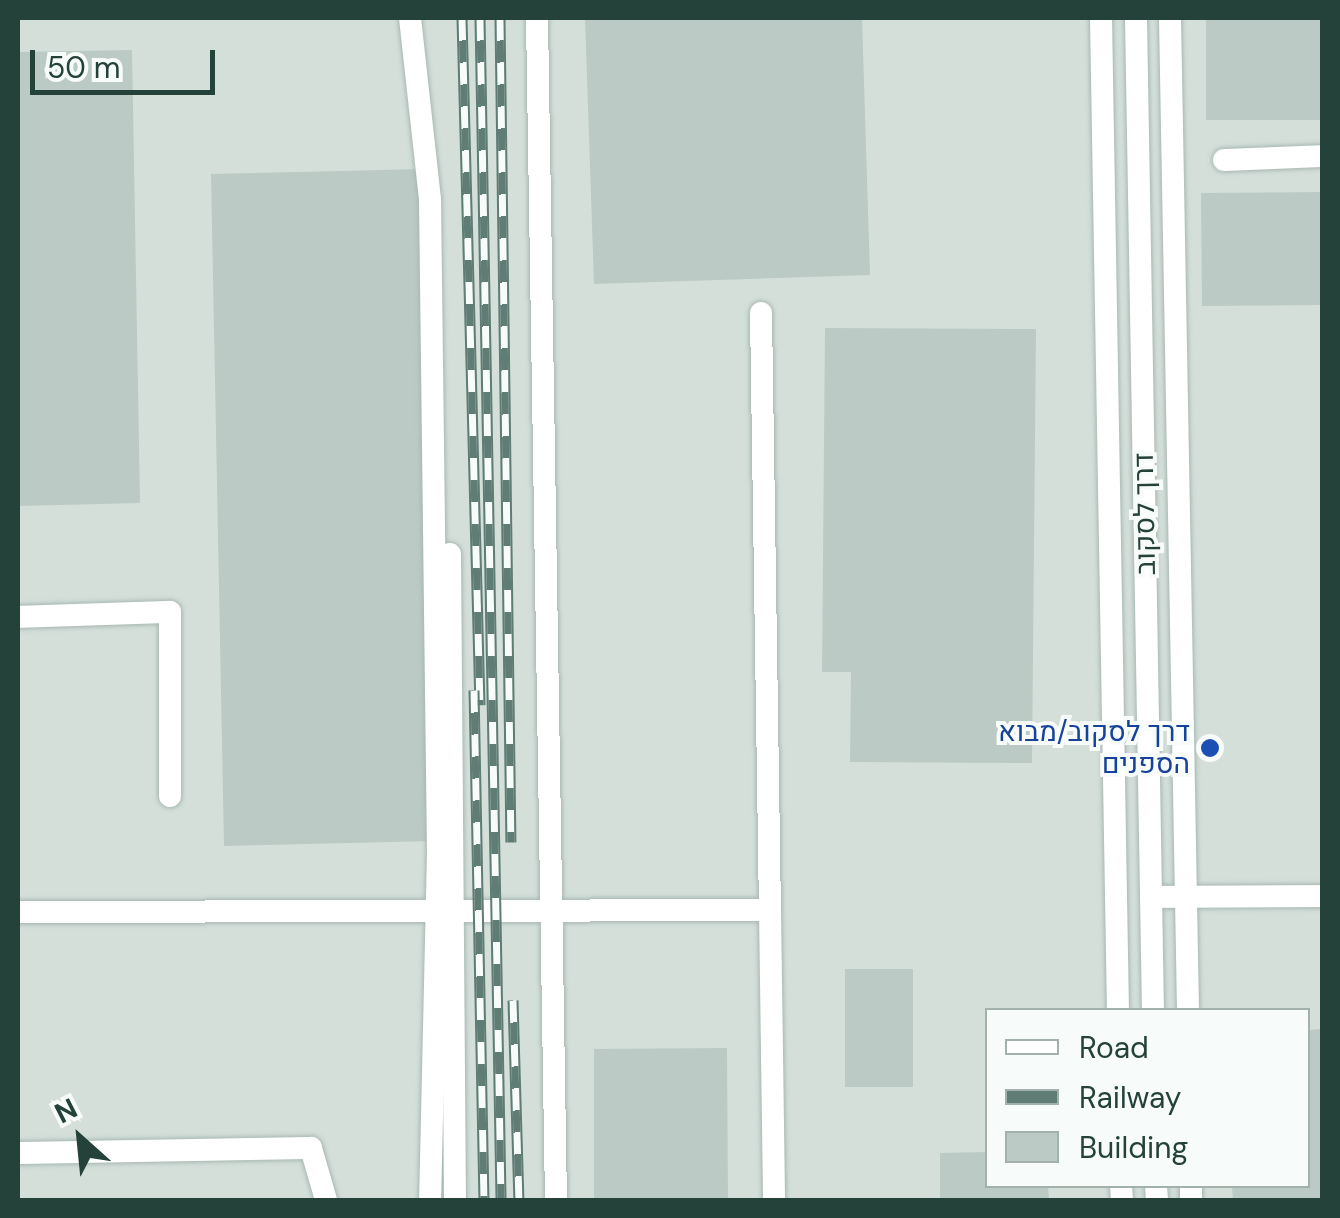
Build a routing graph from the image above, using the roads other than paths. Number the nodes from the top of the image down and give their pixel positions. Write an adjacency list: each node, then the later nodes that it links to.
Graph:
1 (410, 18): 15 (street)
2 (426, 18): 15 (street)
3 (537, 18): 17 (street)
4 (1100, 18): 19 (street)
5 (1136, 18): 14 (street, דרך לסקוב)
6 (1170, 18): 12 (street, דרך לסקוב)
7 (1322, 156): 8 (street)
8 (1224, 160)
9 (760, 313): 16 (street)
10 (18, 617): 11 (street)
11 (170, 796)
12 (1186, 896): 13 (street); 14 (street); 21 (street, דרך לסקוב)
13 (1322, 896)
14 (1152, 897): 20 (street, דרך לסקוב)
15 (446, 910): 17 (street); 18 (street); 24 (street); 25 (street)
16 (770, 910): 17 (street); 27 (street)
17 (549, 911): 26 (street)
18 (18, 912)
19 (1118, 1008)
20 (1154, 1008)
21 (1188, 1008)
22 (18, 1153): 23 (street)
23 (326, 1200)
24 (430, 1200)
25 (455, 1200)
26 (556, 1200)
27 (774, 1200)

